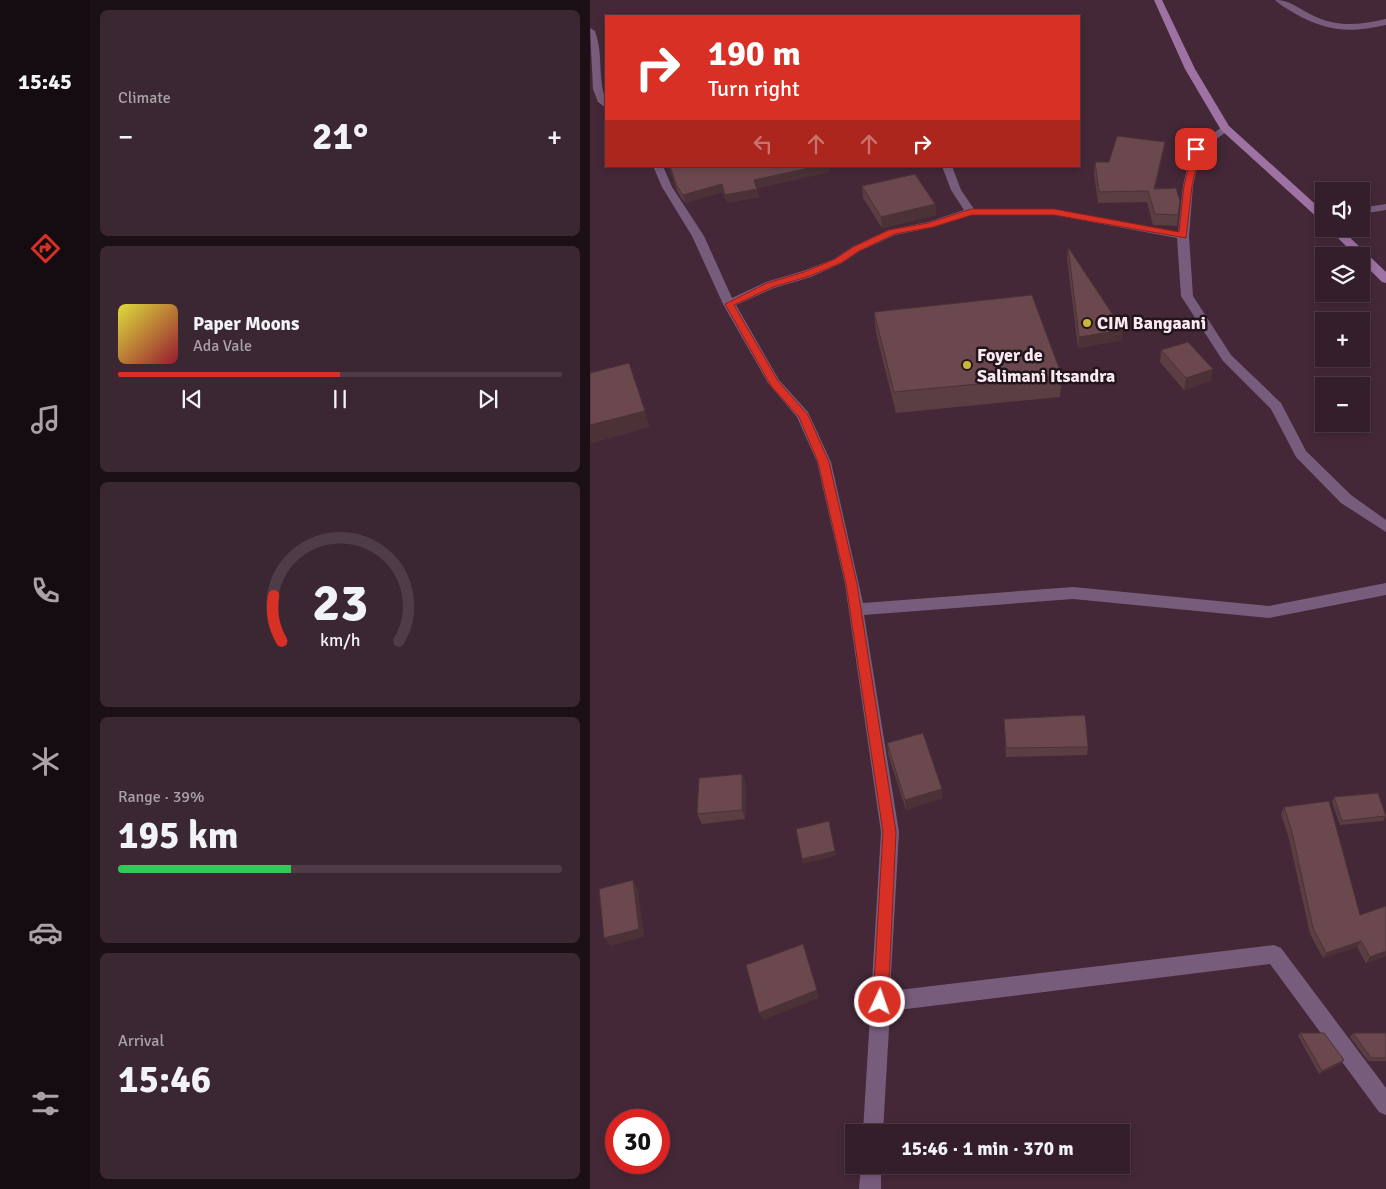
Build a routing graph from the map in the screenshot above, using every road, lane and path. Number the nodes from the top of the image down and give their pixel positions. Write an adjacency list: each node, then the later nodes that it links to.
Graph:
1 (1158, 0): 6 (main road)
2 (1279, 0): 3 (street)
3 (1386, 22)
4 (590, 31): 5 (street)
5 (605, 104)
6 (1225, 128): 10 (main road); 13 (street)
7 (658, 167): 16 (street)
8 (948, 167): 12 (street)
9 (1386, 207): 11 (street)
10 (1315, 210)
11 (1370, 210)
12 (971, 212): 13 (street); 16 (street)
13 (1183, 236): 17 (street)
14 (1343, 237): 15 (main road)
15 (1386, 279)
16 (729, 304): 19 (street)
17 (1385, 525)
18 (1386, 589): 19 (street)
19 (856, 610): 20 (street)
20 (880, 1002): 21 (street); 22 (street)
21 (1386, 1105)
22 (873, 1124)
23 (871, 1174): 24 (street)
24 (870, 1189)

